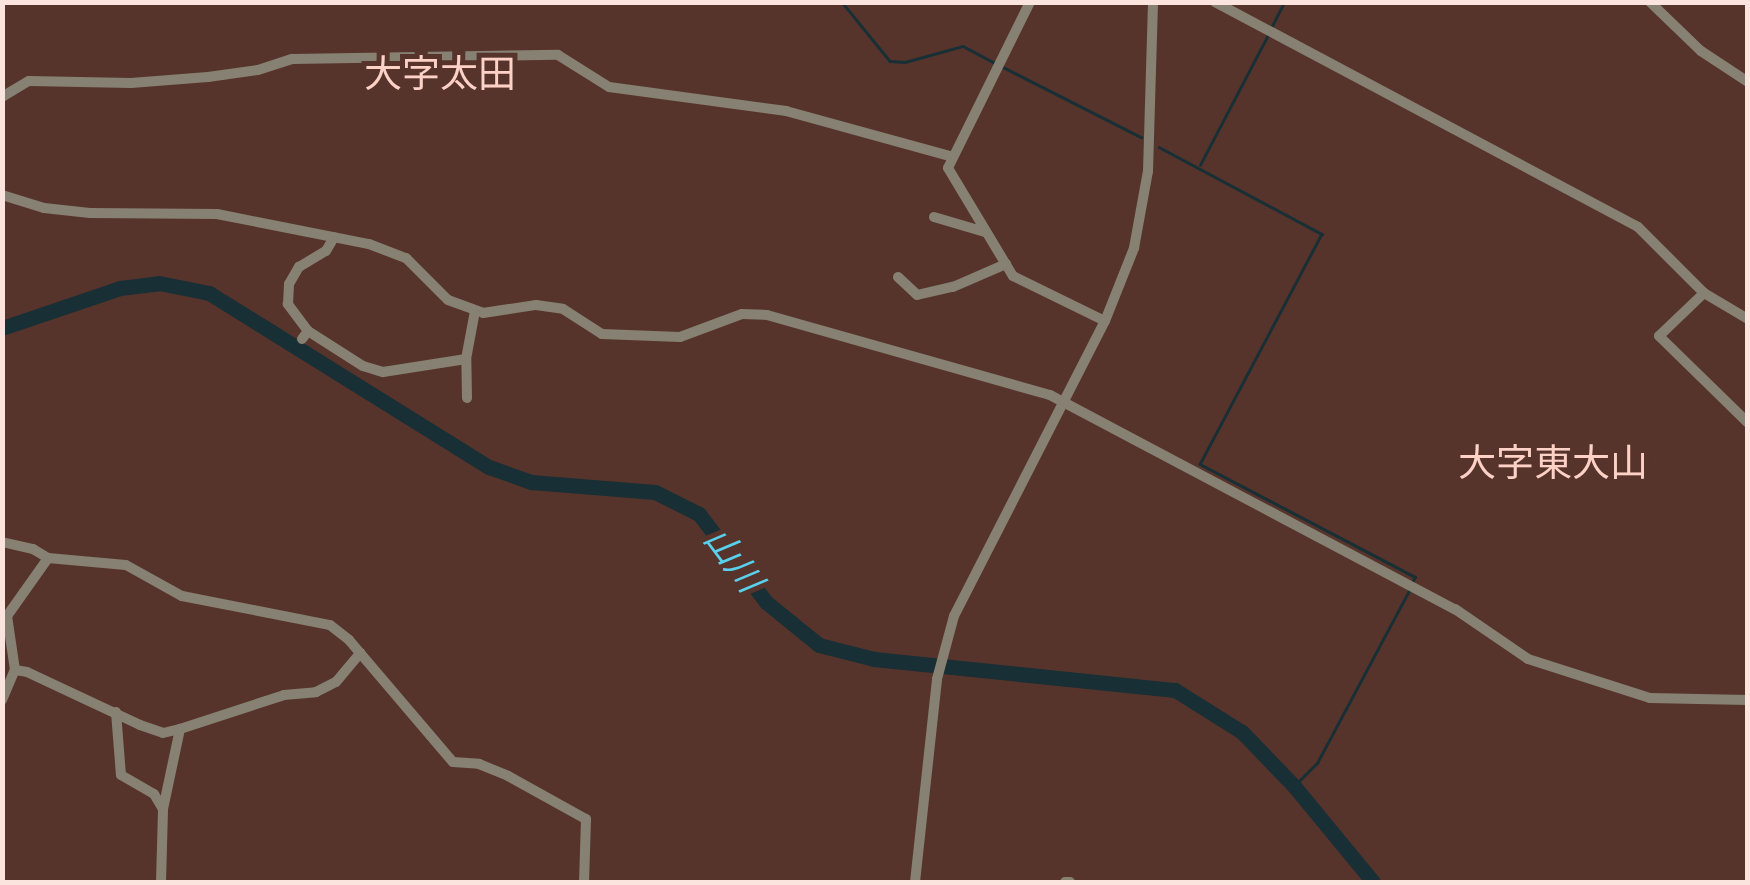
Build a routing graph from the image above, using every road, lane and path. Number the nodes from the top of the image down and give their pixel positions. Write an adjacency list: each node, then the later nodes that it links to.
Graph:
1 (1030, 2): 7 (street)
2 (1153, 2): 17 (street)
3 (1215, 2): 14 (street)
4 (1650, 2): 5 (street)
5 (1748, 82)
6 (2, 97): 7 (street)
7 (952, 157): 10 (street)
8 (2, 195): 11 (street)
9 (934, 217): 10 (street)
10 (985, 232): 12 (street)
11 (334, 237): 15 (street); 18 (street)
12 (1006, 264): 13 (street); 17 (street)
13 (898, 278)
14 (1704, 293): 16 (street); 21 (street)
15 (475, 311): 18 (street); 20 (street)
16 (1748, 319)
17 (1104, 321): 20 (street)
18 (466, 359): 19 (street)
19 (466, 398)
20 (1064, 400): 27 (street); 33 (street)
21 (1748, 423)
22 (2, 542): 23 (street)
23 (48, 558): 24 (street); 25 (street)
24 (360, 653): 29 (street); 32 (street)
25 (15, 670): 26 (street); 28 (street)
26 (2, 700)
27 (1748, 700)
28 (116, 712): 29 (street); 30 (street)
29 (180, 729): 30 (street)
30 (163, 809): 31 (street)
31 (162, 882)
32 (584, 882)
33 (916, 882)

